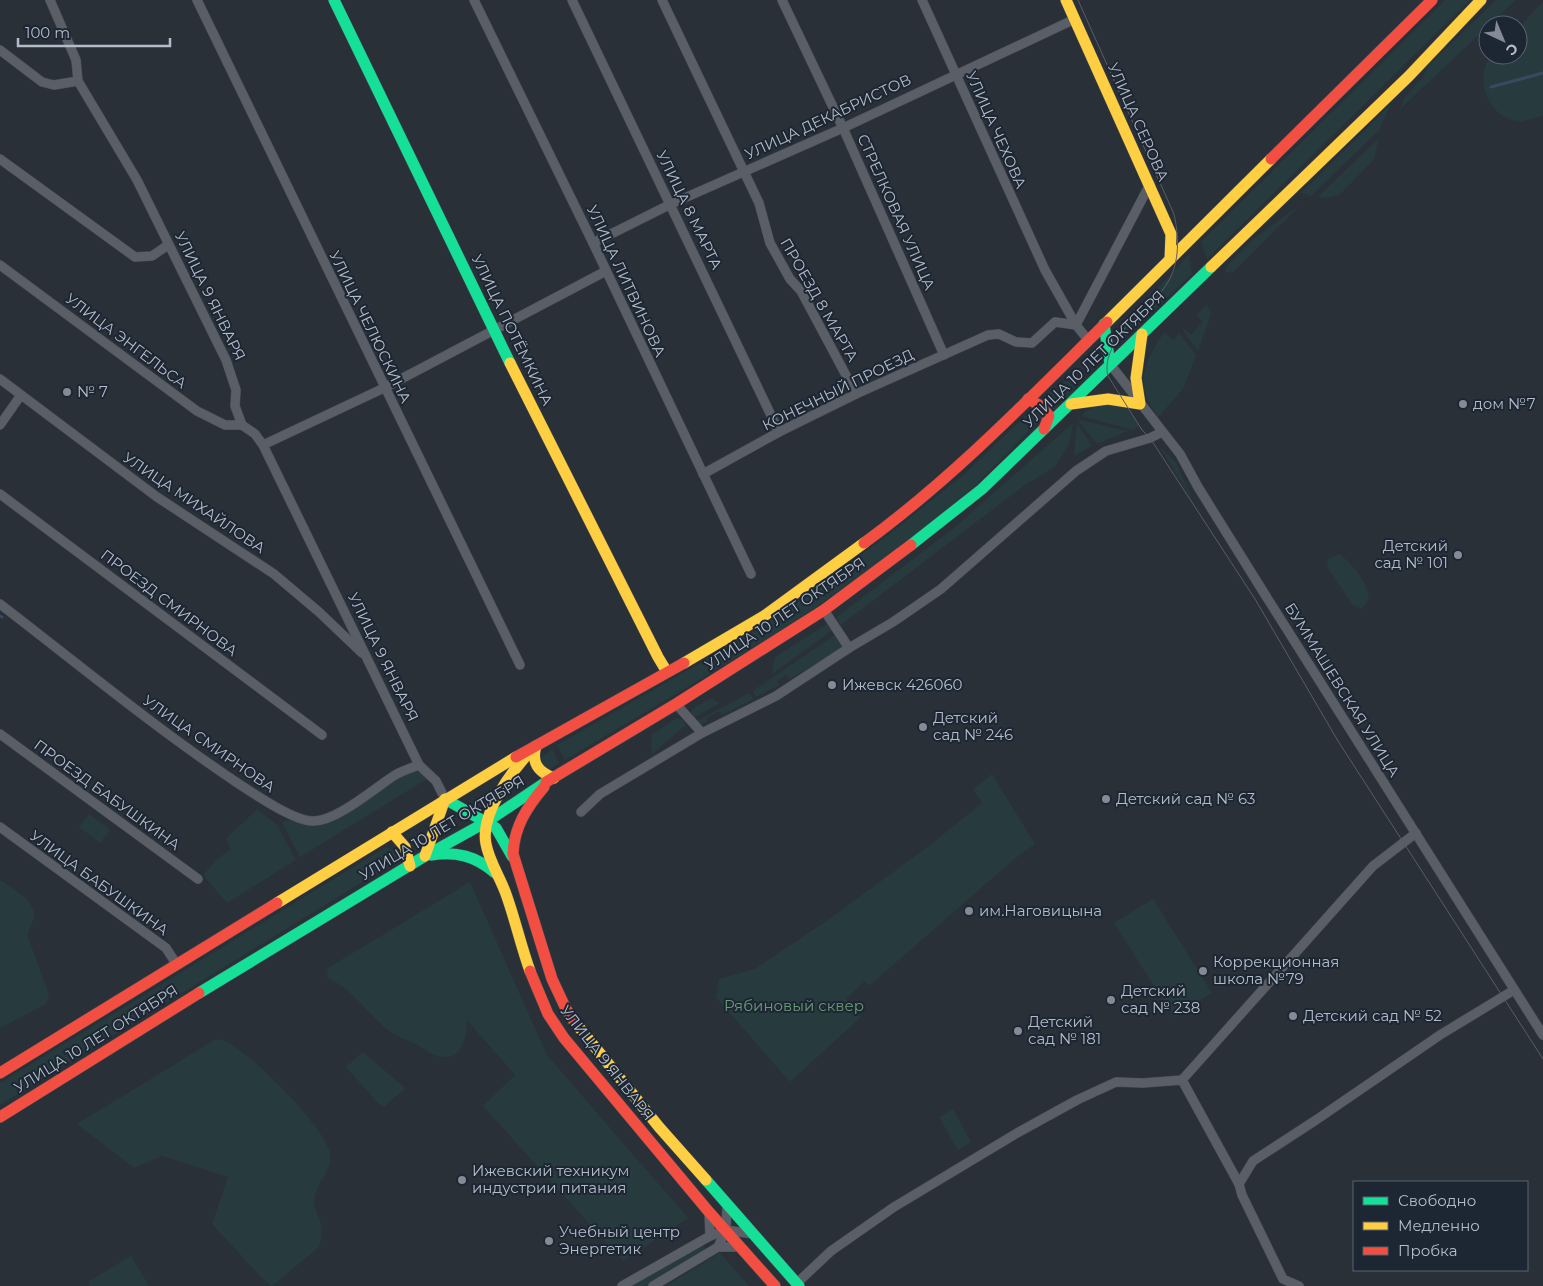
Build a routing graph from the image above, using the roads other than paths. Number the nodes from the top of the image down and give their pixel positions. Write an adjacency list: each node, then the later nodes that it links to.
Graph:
1 (50, 0): 15 (street, УЛИЦА 9 ЯНВАРЯ)
2 (197, 0): 34 (street, УЛИЦА ЧЕЛЮСКИНА)
3 (334, 0): 28 (main road, УЛИЦА ПОТЁМКИНА)
4 (474, 0): 21 (street, УЛИЦА ЛИТВИНОВА)
5 (572, 0): 20 (street, УЛИЦА 8 МАРТА)
6 (662, 0): 18 (street, ПРОЕЗД 8 МАРТА)
7 (782, 0): 16 (street, СТРЕЛКОВАЯ УЛИЦА)
8 (922, 0): 14 (street, УЛИЦА ЧЕХОВА)
9 (1066, 0): 12 (main road, УЛИЦА СЕРОВА)
10 (1432, 0): 23 (main road, УЛИЦА 10 ЛЕТ ОКТЯБРЯ)
11 (1481, 0): 29 (main road, УЛИЦА 10 ЛЕТ ОКТЯБРЯ)
12 (1075, 19): 14 (street, УЛИЦА ДЕКАБРИСТОВ); 19 (main road, УЛИЦА СЕРОВА)
13 (0, 50): 15 (street)
14 (956, 73): 16 (street, УЛИЦА ДЕКАБРИСТОВ); 27 (street, УЛИЦА ЧЕХОВА)
15 (78, 81): 22 (street, УЛИЦА 9 ЯНВАРЯ)
16 (843, 128): 18 (street, УЛИЦА ДЕКАБРИСТОВ); 31 (street, СТРЕЛКОВАЯ УЛИЦА)
17 (0, 159): 22 (street)
18 (744, 171): 20 (street, УЛИЦА ДЕКАБРИСТОВ); 35 (street, ПРОЕЗД 8 МАРТА)
19 (1150, 184): 23 (main road, УЛИЦА СЕРОВА); 27 (street)
20 (671, 204): 21 (street, УЛИЦА ДЕКАБРИСТОВ); 43 (street, УЛИЦА 8 МАРТА)
21 (593, 243): 25 (street, УЛИЦА ЛИТВИНОВА)
22 (168, 245): 41 (street, УЛИЦА 9 ЯНВАРЯ)
23 (1170, 259): 26 (main road, УЛИЦА 10 ЛЕТ ОКТЯБРЯ)
24 (0, 265): 41 (street, УЛИЦА ЭНГЕЛЬСА)
25 (606, 272): 28 (street); 46 (street, УЛИЦА ЛИТВИНОВА)
26 (1104, 324): 30 (main road, УЛИЦА 10 ЛЕТ ОКТЯБРЯ); 32 (main road)
27 (1076, 325): 30 (street, УЛИЦА ЧЕХОВА); 31 (street, КОНЕЧНЫЙ ПРОЕЗД)
28 (494, 330): 34 (street); 54 (main road, УЛИЦА ПОТЁМКИНА)
29 (1142, 334): 32 (main road, УЛИЦА 10 ЛЕТ ОКТЯБРЯ); 39 (main road)
30 (1088, 340): 37 (main road, УЛИЦА 10 ЛЕТ ОКТЯБРЯ)
31 (944, 355): 35 (street, КОНЕЧНЫЙ ПРОЕЗД)
32 (1110, 364): 38 (main road, УЛИЦА 10 ЛЕТ ОКТЯБРЯ); 39 (street, БУММАШЕВСКАЯ УЛИЦА)
33 (0, 378): 36 (street, УЛИЦА МИХАЙЛОВА)
34 (384, 388): 45 (street); 53 (street, УЛИЦА ЧЕЛЮСКИНА)
35 (856, 394): 43 (street, КОНЕЧНЫЙ ПРОЕЗД)
36 (21, 395): 40 (street); 52 (street, УЛИЦА МИХАЙЛОВА)
37 (1028, 399): 42 (main road); 54 (main road, УЛИЦА 10 ЛЕТ ОКТЯБРЯ)
38 (1071, 404): 39 (main road); 42 (main road, УЛИЦА 10 ЛЕТ ОКТЯБРЯ)
39 (1140, 404): 44 (street, БУММАШЕВСКАЯ УЛИЦА)
40 (0, 425)
41 (242, 425): 45 (street, УЛИЦА 9 ЯНВАРЯ)
42 (1044, 429): 50 (main road, УЛИЦА 10 ЛЕТ ОКТЯБРЯ)
43 (780, 432): 46 (street, КОНЕЧНЫЙ ПРОЕЗД)
44 (1162, 432): 51 (street); 67 (street, БУММАШЕВСКАЯ УЛИЦА)
45 (263, 445): 52 (street, УЛИЦА 9 ЯНВАРЯ)
46 (703, 474): 48 (street, УЛИЦА ЛИТВИНОВА)
47 (0, 494): 58 (street, ПРОЕЗД СМИРНОВА)
48 (752, 574)
49 (0, 604): 60 (street, УЛИЦА СМИРНОВА)
50 (824, 610): 51 (street); 55 (main road, УЛИЦА 10 ЛЕТ ОКТЯБРЯ)
51 (849, 648): 56 (street)
52 (367, 657): 60 (street, УЛИЦА 9 ЯНВАРЯ)
53 (520, 665)
54 (667, 672): 59 (main road, УЛИЦА 10 ЛЕТ ОКТЯБРЯ)
55 (676, 704): 56 (street); 61 (main road, УЛИЦА 10 ЛЕТ ОКТЯБРЯ)
56 (702, 732): 63 (street)
57 (0, 734): 72 (street, ПРОЕЗД БАБУШКИНА)
58 (322, 735)
59 (536, 746): 61 (main road); 62 (main road, УЛИЦА 10 ЛЕТ ОКТЯБРЯ); 64 (main road, УЛИЦА 9 ЯНВАРЯ)
60 (419, 764): 62 (street, УЛИЦА 9 ЯНВАРЯ)
61 (554, 778): 64 (main road, УЛИЦА 10 ЛЕТ ОКТЯБРЯ); 69 (main road, УЛИЦА 9 ЯНВАРЯ)
62 (445, 799): 64 (main road); 66 (main road, УЛИЦА 10 ЛЕТ ОКТЯБРЯ); 68 (main road)
63 (581, 812)
64 (488, 821): 68 (main road, УЛИЦА 10 ЛЕТ ОКТЯБРЯ); 69 (main road); 71 (main road, УЛИЦА 9 ЯНВАРЯ)
65 (0, 827): 73 (street, УЛИЦА БАБУШКИНА)
66 (392, 832): 70 (main road); 73 (main road, УЛИЦА 10 ЛЕТ ОКТЯБРЯ)
67 (1416, 833): 74 (street, БУММАШЕВСКАЯ УЛИЦА); 77 (street)
68 (425, 856): 70 (main road, УЛИЦА 10 ЛЕТ ОКТЯБРЯ); 71 (main road)
69 (514, 860): 80 (main road, УЛИЦА 9 ЯНВАРЯ)
70 (410, 866): 78 (main road, УЛИЦА 10 ЛЕТ ОКТЯБРЯ)
71 (500, 878): 81 (main road, УЛИЦА 9 ЯНВАРЯ)
72 (198, 879)
73 (177, 965): 76 (main road, УЛИЦА 10 ЛЕТ ОКТЯБРЯ)
74 (1514, 990): 75 (street, БУММАШЕВСКАЯ УЛИЦА); 79 (street)
75 (1543, 1035)
76 (0, 1073)
77 (1182, 1080): 79 (street); 87 (street)
78 (0, 1117)
79 (1239, 1184): 91 (street)
80 (727, 1205): 82 (street); 83 (main road, УЛИЦА 9 ЯНВАРЯ)
81 (710, 1212): 82 (main road, УЛИЦА 9 ЯНВАРЯ); 84 (street)
82 (726, 1230): 83 (street); 84 (street); 85 (main road, УЛИЦА 9 ЯНВАРЯ); 86 (street)
83 (753, 1234): 87 (main road, УЛИЦА 9 ЯНВАРЯ)
84 (710, 1236): 88 (street)
85 (741, 1247): 86 (street); 90 (main road, УЛИЦА 9 ЯНВАРЯ)
86 (718, 1248): 89 (street)
87 (798, 1284)
88 (622, 1286)
89 (653, 1286)
90 (775, 1286)
91 (1299, 1286)

